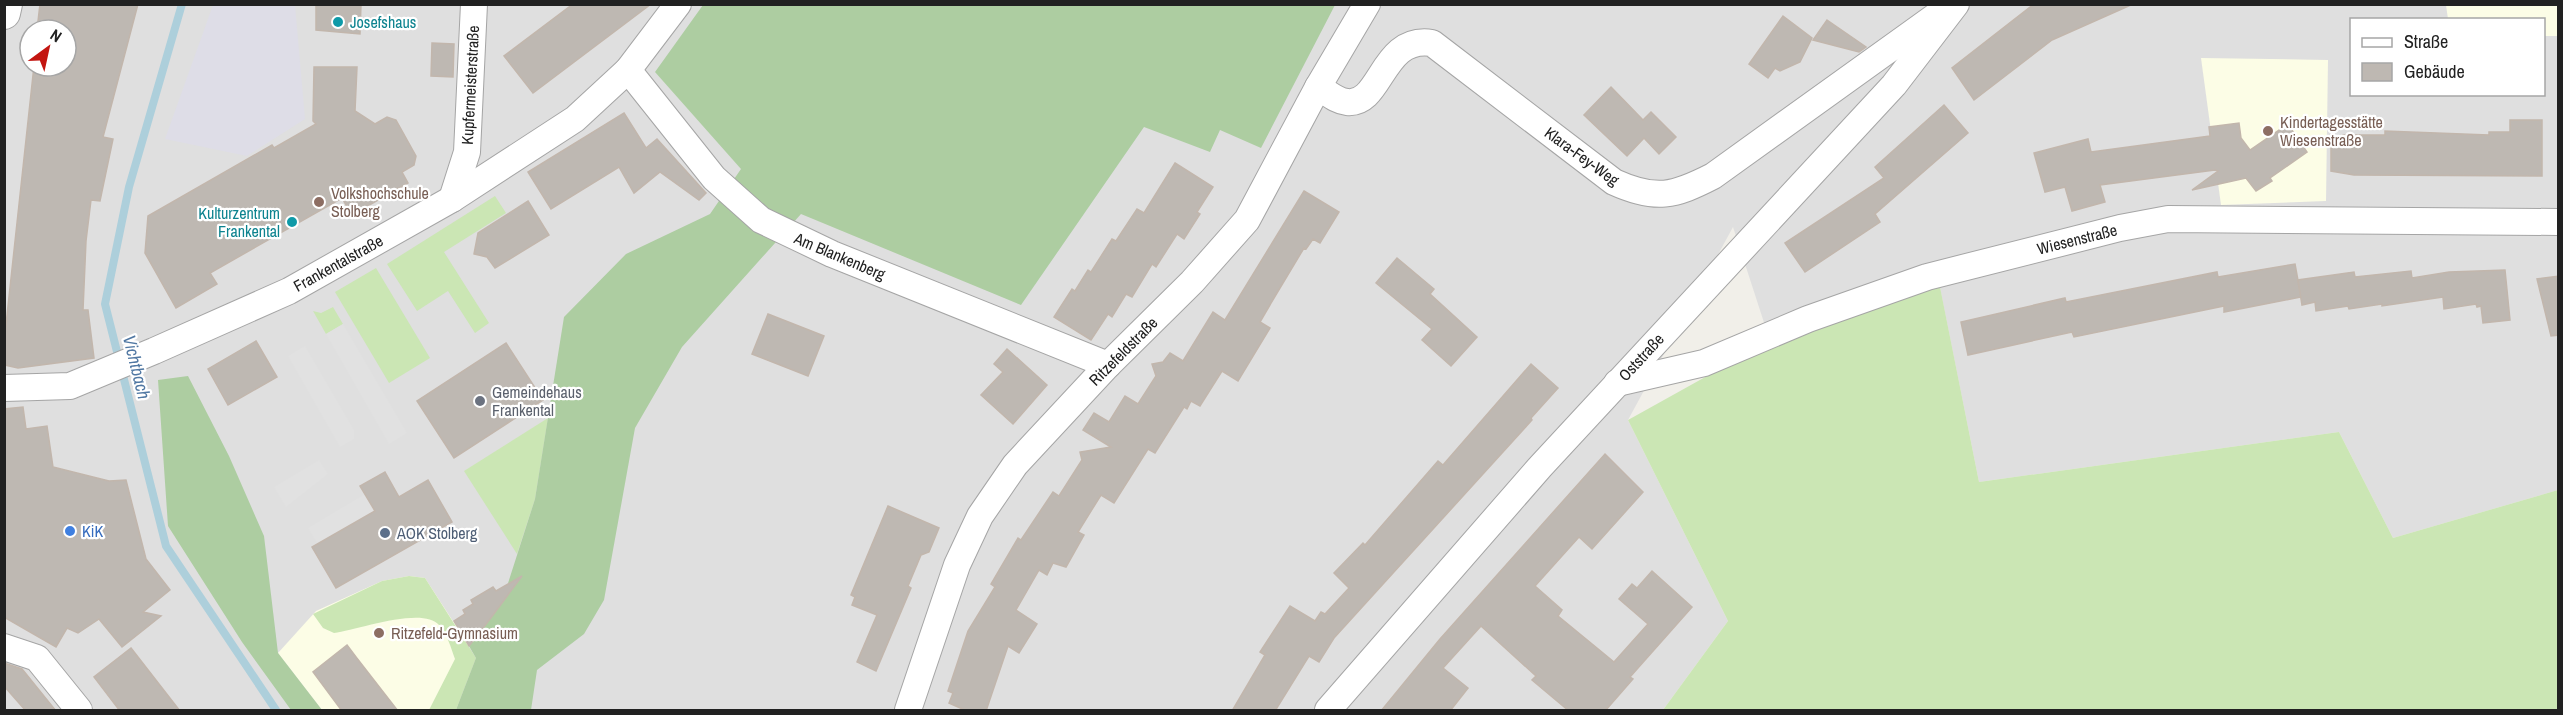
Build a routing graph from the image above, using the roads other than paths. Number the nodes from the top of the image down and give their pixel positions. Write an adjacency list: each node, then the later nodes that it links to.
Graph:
1 (6, 4): 6 (street)
2 (474, 4): 9 (street, Kupfermeisterstraße)
3 (678, 4): 7 (street, Frankentalstraße)
4 (1366, 4): 8 (street, Ritzefeldstraße)
5 (1954, 4): 8 (street, Klara-Fey-Weg); 12 (street, Oststraße)
6 (4, 13)
7 (628, 70): 9 (street, Frankentalstraße); 11 (street, Am Blankenberg)
8 (1318, 87): 11 (street, Ritzefeldstraße)
9 (452, 199): 13 (street, Frankentalstraße)
10 (2559, 222): 12 (street, Wiesenstraße)
11 (1108, 365): 16 (street, Ritzefeldstraße)
12 (1617, 383): 17 (street, Oststraße)
13 (4, 388)
14 (4, 647): 15 (street)
15 (79, 711)
16 (908, 711)
17 (1328, 711)

